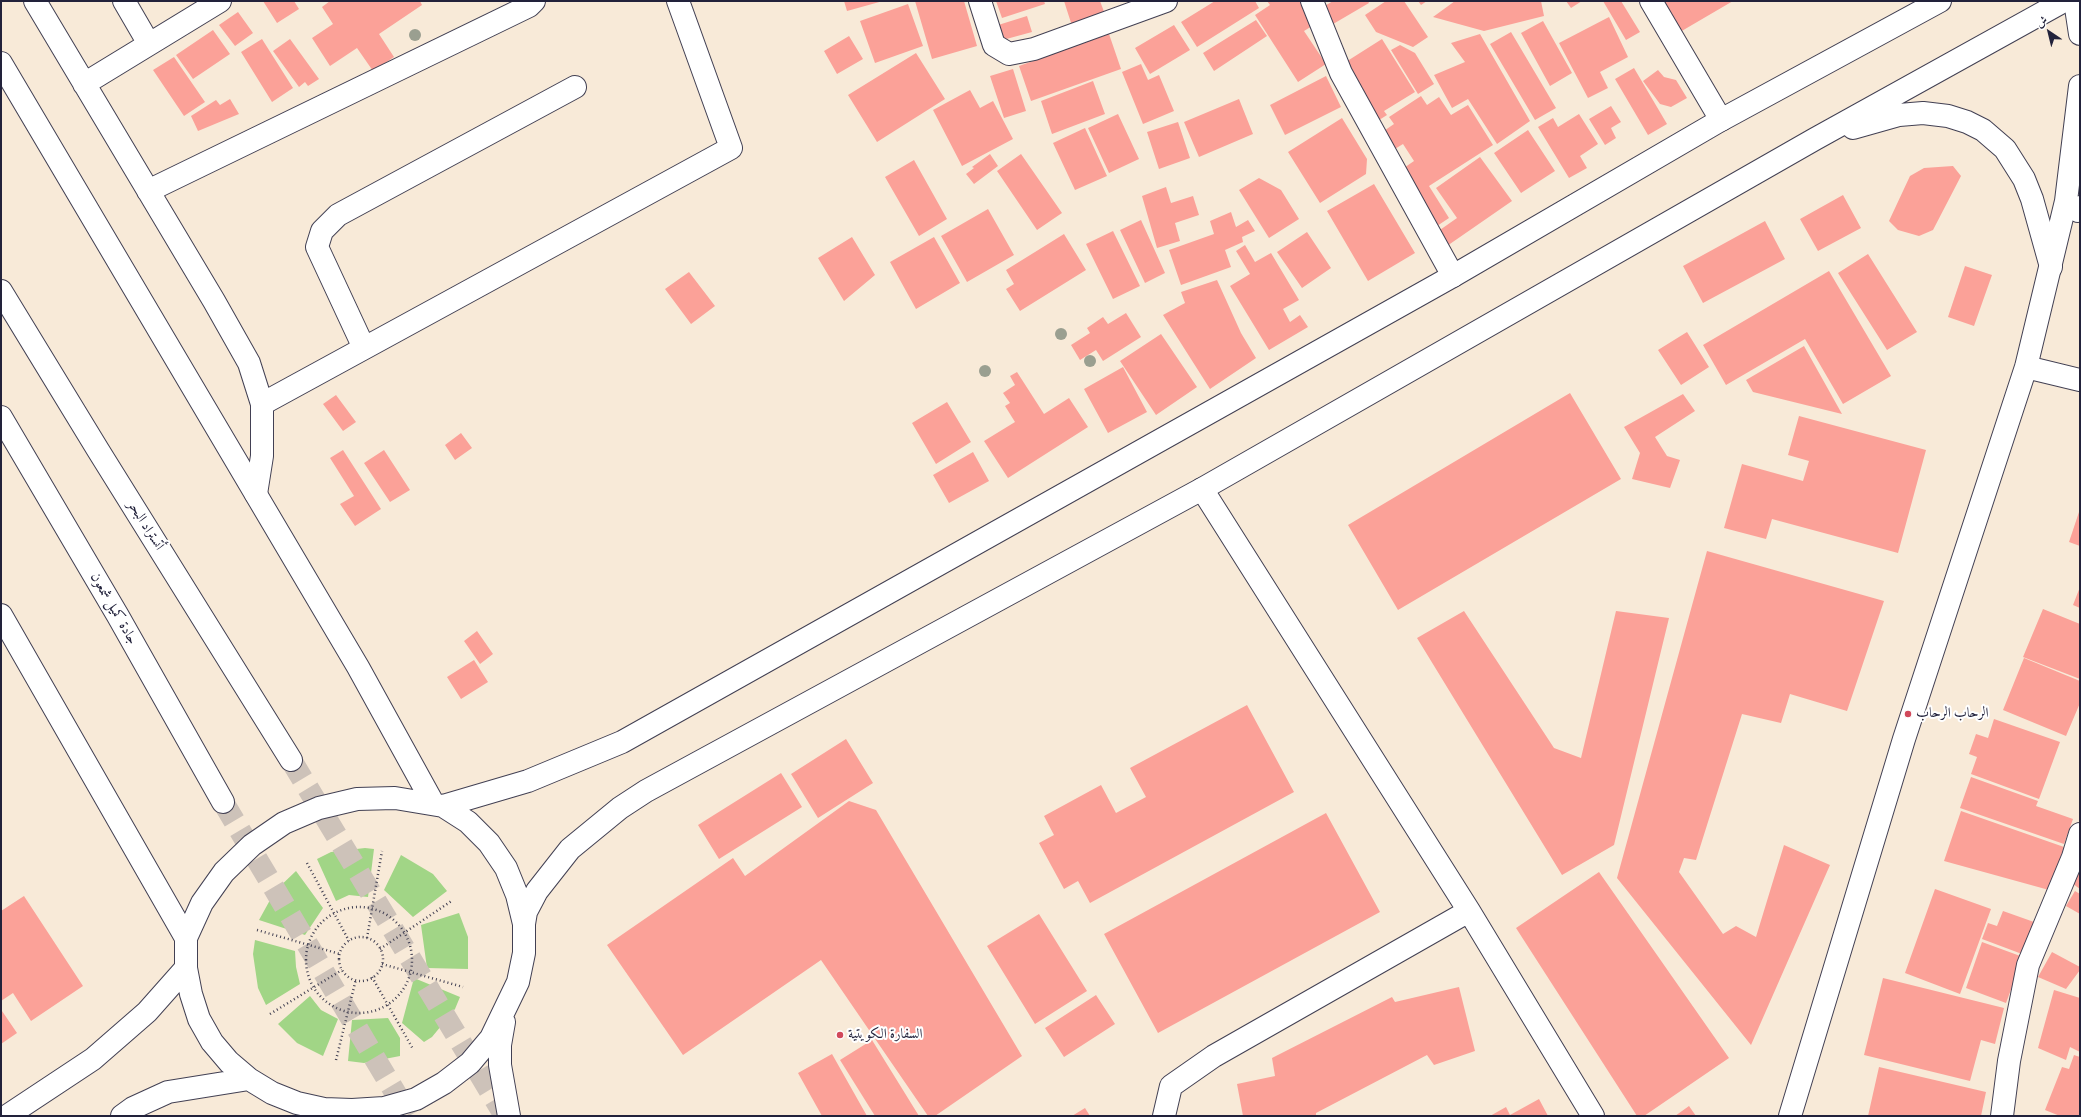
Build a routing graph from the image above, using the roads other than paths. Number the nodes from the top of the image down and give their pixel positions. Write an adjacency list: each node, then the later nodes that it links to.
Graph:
1 (35, 1): 16 (main road)
2 (124, 1): 14 (main road)
3 (220, 1): 14 (main road)
4 (534, 1): 21 (main road)
5 (678, 1): 27 (main road)
6 (980, 1): 7 (main road)
7 (1166, 1)
8 (1312, 1): 24 (main road)
9 (1651, 1): 19 (main road)
10 (1940, 1): 19 (main road)
11 (2064, 1): 20 (main road)
12 (2075, 1): 13 (main road)
13 (2080, 34)
14 (149, 44): 16 (main road)
15 (1, 63): 33 (main road)
16 (84, 84): 21 (main road)
17 (2080, 86): 23 (main road)
18 (575, 87): 27 (main road)
19 (1721, 120): 24 (main road)
20 (1816, 139): 23 (main road); 32 (main road)
21 (148, 191): 30 (main road)
22 (2079, 208): 26 (main road)
23 (2051, 267): 26 (main road)
24 (1454, 276): 37 (main road)
25 (1, 291): 35 (main road, أتستراد البحر)
26 (2044, 296): 28 (main road)
27 (364, 348): 30 (main road)
28 (2026, 367): 29 (main road); 51 (main road)
29 (2080, 380)
30 (262, 404): 33 (main road)
31 (1, 417): 36 (main road, جادة كميل شمعون)
32 (1202, 489): 39 (main road); 40 (main road)
33 (256, 494): 37 (main road)
34 (1, 615): 41 (main road)
35 (291, 760)
36 (223, 802)
37 (438, 805): 40 (main road); 41 (main road)
38 (2080, 834): 52 (main road)
39 (1469, 911): 49 (main road); 50 (main road)
40 (524, 924): 43 (main road)
41 (186, 938): 42 (main road)
42 (186, 968): 44 (main road); 46 (main road)
43 (507, 1009): 45 (main road); 48 (main road)
44 (249, 1079): 45 (main road); 47 (main road)
45 (358, 1113)
46 (7, 1116)
47 (122, 1116)
48 (509, 1116)
49 (1164, 1116)
50 (1593, 1116)
51 (1790, 1116)
52 (2002, 1116)

